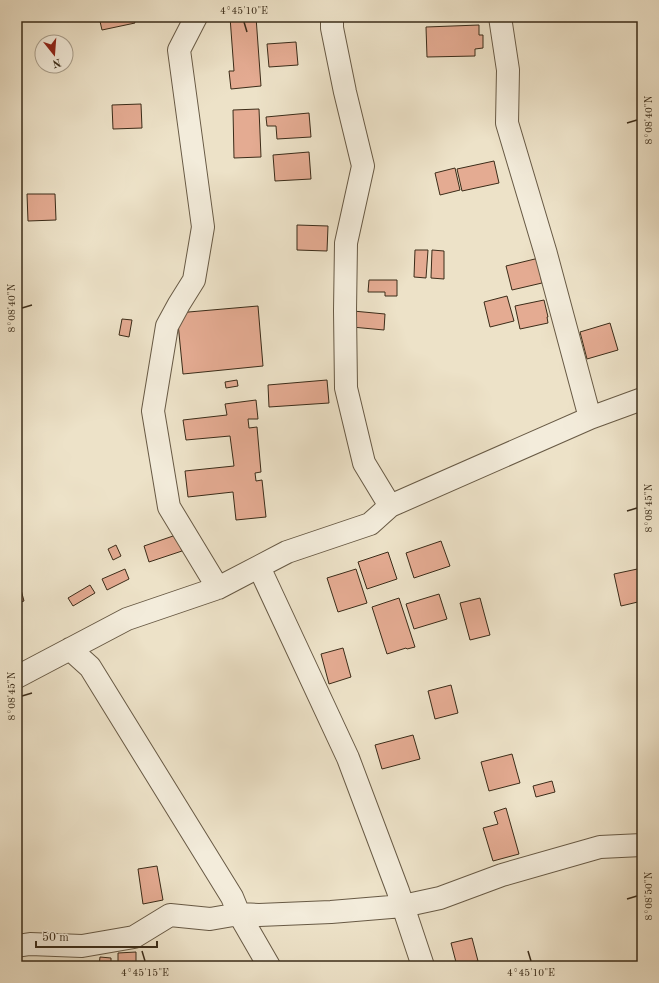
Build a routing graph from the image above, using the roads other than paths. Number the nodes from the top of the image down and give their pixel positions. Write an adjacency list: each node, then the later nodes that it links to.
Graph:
1 (196, 17): 8 (street)
2 (500, 17): 5 (street)
3 (330, 21): 6 (street)
4 (642, 399): 5 (street)
5 (590, 418): 6 (street)
6 (390, 506): 7 (street)
7 (260, 567): 8 (street); 12 (street)
8 (218, 588): 9 (street)
9 (70, 649): 10 (street); 13 (street)
10 (17, 677)
11 (642, 845): 12 (street)
12 (403, 906): 13 (street); 16 (street)
13 (239, 914): 14 (street); 15 (street)
14 (17, 946)
15 (269, 966)
16 (423, 966)

